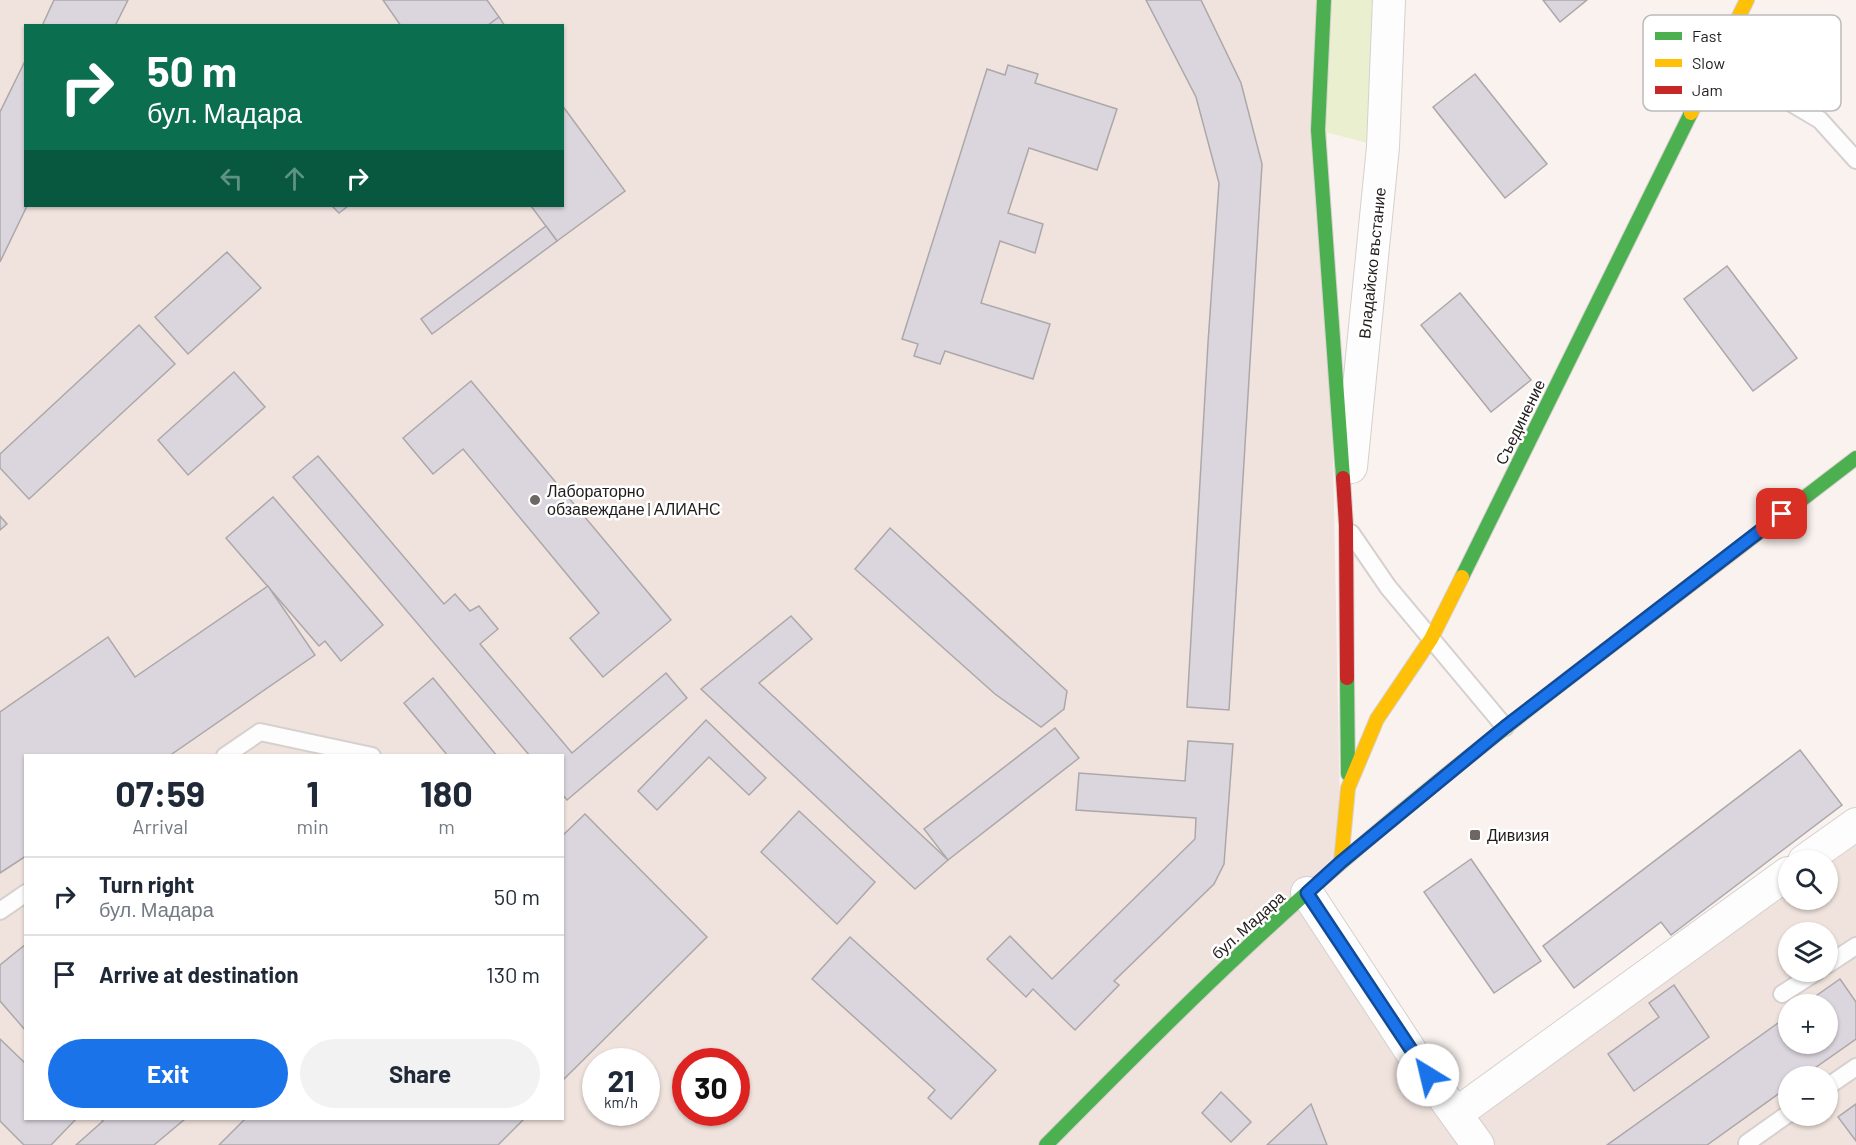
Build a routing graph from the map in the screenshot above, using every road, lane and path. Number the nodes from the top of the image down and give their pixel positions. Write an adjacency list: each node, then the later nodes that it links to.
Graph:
1 (1324, 0): 9 (street, Владайско въстание)
2 (1389, 0): 9 (street, Владайско въстание)
3 (1747, 0): 4 (street, Съединение)
4 (1740, 15)
5 (1692, 111): 10 (street, Съединение)
6 (1805, 111): 7 (lane)
7 (1856, 160)
8 (1856, 458): 11 (street, бул. Мадара)
9 (1346, 525): 10 (lane); 14 (street, Владайско въстание)
10 (1431, 639): 11 (lane); 14 (street, Съединение)
11 (1505, 727): 17 (street, бул. Мадара)
12 (228, 754): 13 (lane)
13 (363, 754)
14 (1348, 788): 17 (street, Съединение)
15 (1856, 824): 16 (street)
16 (1819, 850)
17 (1341, 862): 19 (street, бул. Мадара)
18 (1778, 880): 28 (street)
19 (1307, 893): 28 (street); 30 (street, бул. Мадара)
20 (24, 894): 21 (lane)
21 (0, 911)
22 (1856, 946): 23 (lane)
23 (1838, 958)
24 (1801, 982): 25 (lane)
25 (1782, 994)
26 (1856, 1067): 27 (lane)
27 (1838, 1079)
28 (1456, 1113): 31 (street)
29 (1778, 1121): 32 (lane)
30 (1046, 1145)
31 (1478, 1145)
32 (1749, 1145)

